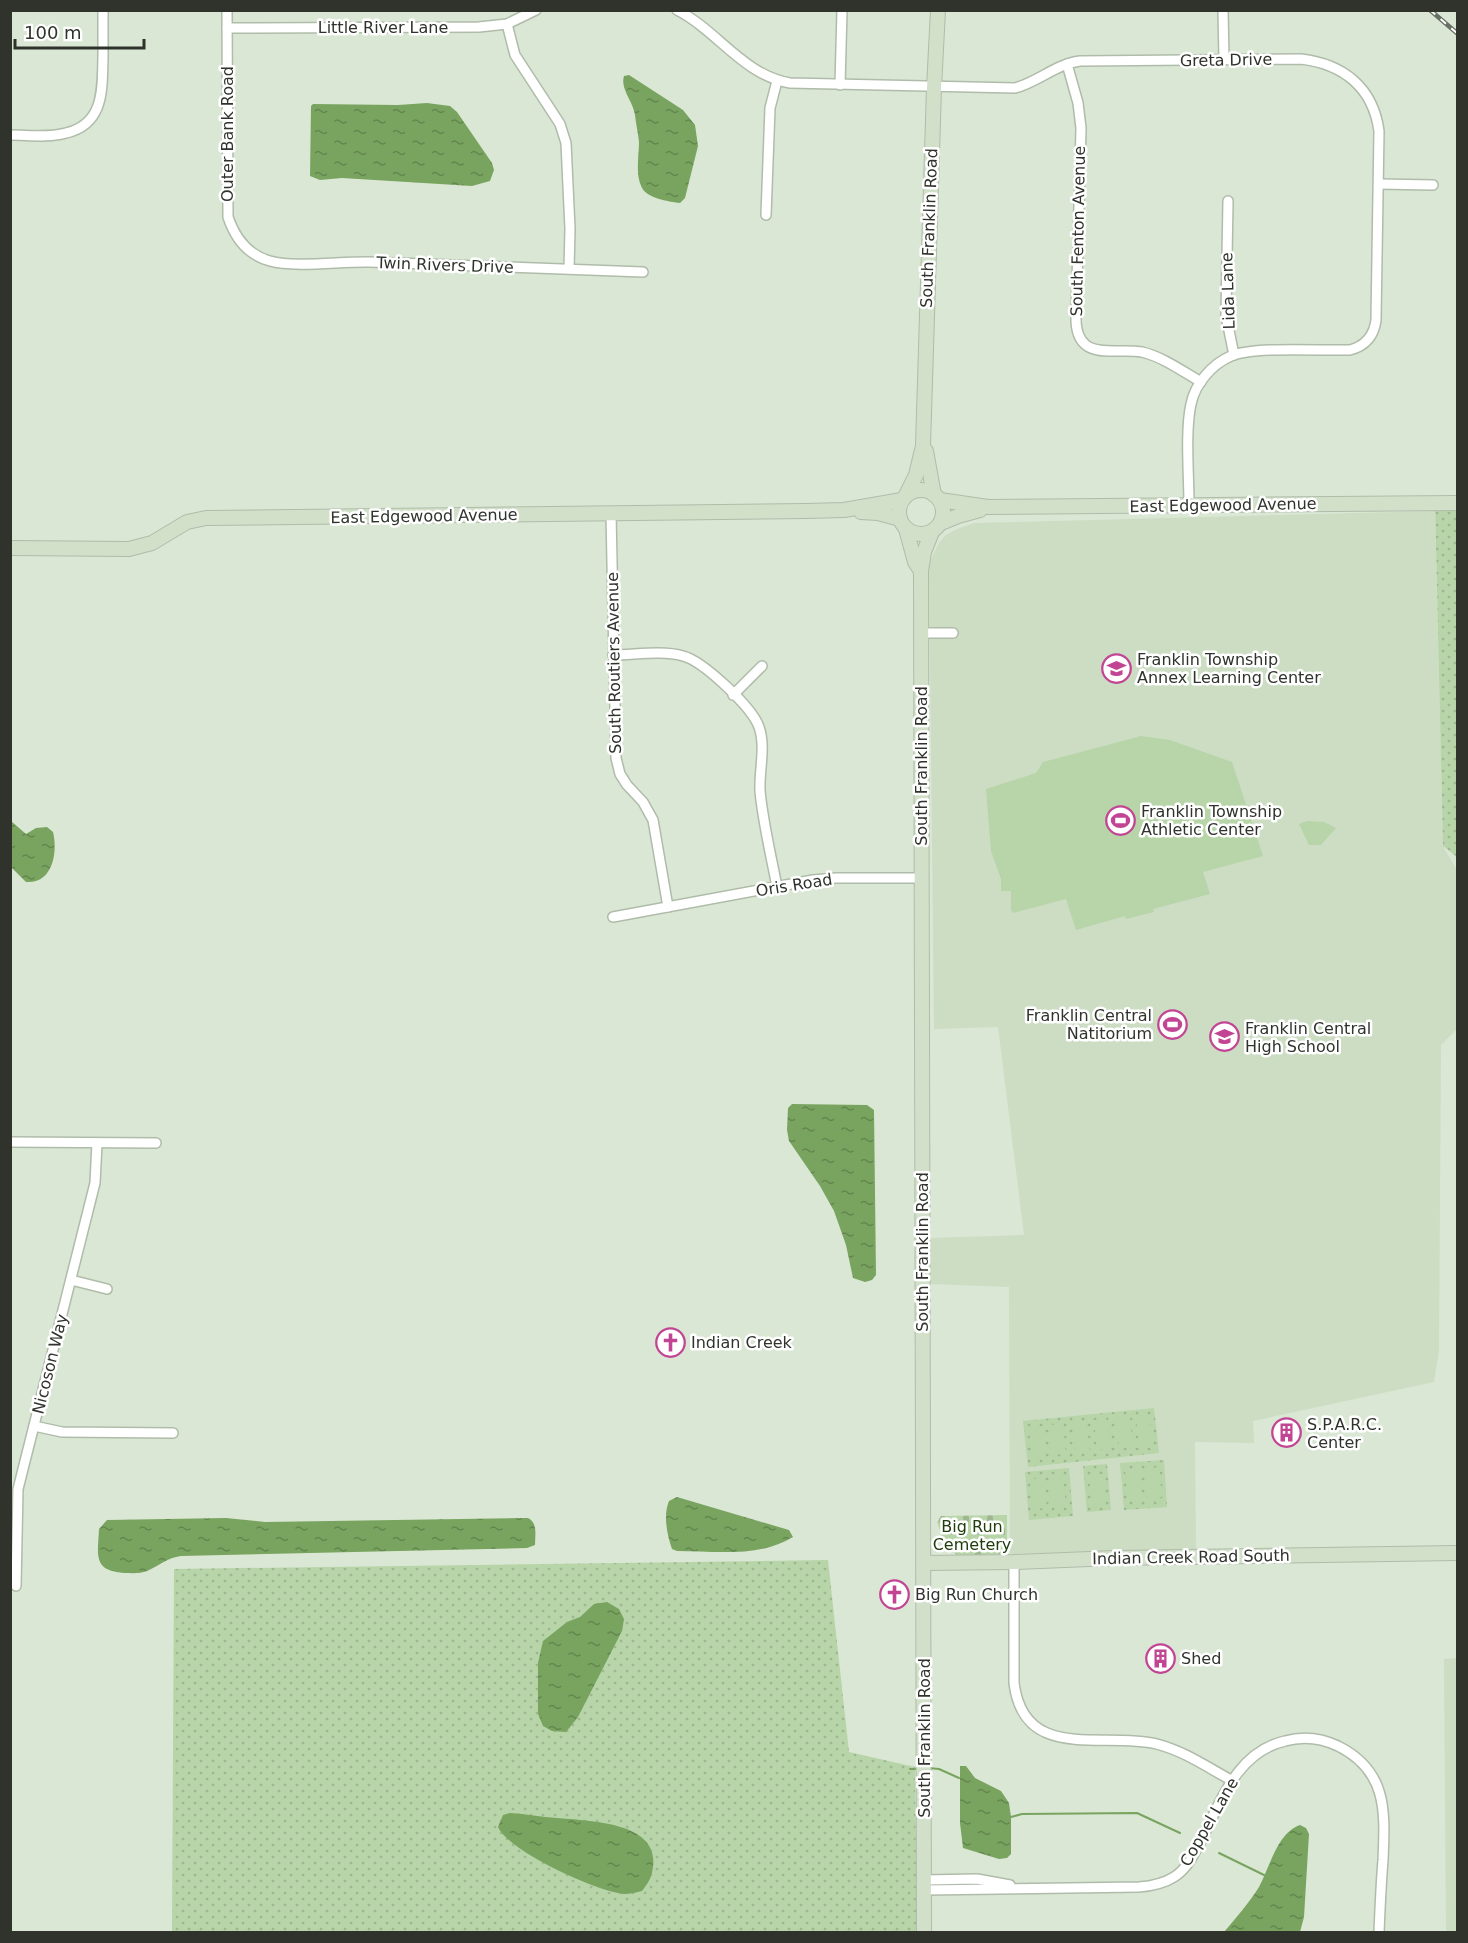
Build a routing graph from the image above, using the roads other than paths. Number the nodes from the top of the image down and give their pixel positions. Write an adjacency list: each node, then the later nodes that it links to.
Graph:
1 (103, 10): 15 (street)
2 (227, 10): 9 (street, Outer Bank Road)
3 (536, 10): 8 (street, Little River Lane)
4 (677, 10): 12 (street)
5 (842, 10): 13 (street)
6 (938, 10): 14 (main road, South Franklin Road)
7 (1224, 10): 10 (street)
8 (507, 24): 9 (street, Little River Lane); 21 (street)
9 (227, 28): 20 (street, Outer Bank Road)
10 (1224, 60): 11 (street, Greta Drive); 16 (street, Greta Drive)
11 (1067, 64): 14 (street, Greta Drive); 24 (street, South Fenton Avenue)
12 (777, 81): 13 (street, Greta Drive); 19 (street)
13 (840, 85): 14 (street, Greta Drive)
14 (934, 88): 25 (main road, South Franklin Road)
15 (10, 135)
16 (1379, 184): 17 (street); 23 (street, Greta Drive)
17 (1433, 185)
18 (1228, 201): 23 (street, Lida Lane)
19 (766, 215)
20 (250, 251): 21 (street, Twin Rivers Drive)
21 (569, 269): 22 (street, Twin Rivers Drive)
22 (644, 272)
23 (1234, 355): 24 (street)
24 (1201, 382): 29 (street)
25 (923, 446): 26 (main road, South Franklin Road); 27 (main road, South Franklin Road)
26 (937, 497): 27 (main road); 30 (main road); 34 (main road)
27 (904, 498): 31 (main road); 33 (main road)
28 (1458, 503): 29 (main road, East Edgewood Avenue)
29 (1189, 505): 30 (main road, East Edgewood Avenue)
30 (988, 507): 34 (main road)
31 (844, 510): 32 (main road, East Edgewood Avenue); 33 (main road)
32 (611, 513): 35 (main road, East Edgewood Avenue); 39 (street, South Routiers Avenue)
33 (903, 524): 34 (main road); 36 (main road, South Franklin Road)
34 (936, 528): 36 (main road, South Franklin Road)
35 (10, 548)
36 (921, 571): 37 (main road, South Franklin Road)
37 (921, 633): 38 (street); 42 (main road, South Franklin Road)
38 (952, 633)
39 (613, 655): 41 (street); 44 (street, South Routiers Avenue)
40 (762, 666): 41 (street)
41 (733, 695): 43 (street)
42 (922, 878): 43 (street, Oris Road); 56 (main road, South Franklin Road)
43 (777, 887): 44 (street, Oris Road)
44 (668, 907): 45 (street, Oris Road)
45 (613, 917)
46 (10, 1142): 47 (street)
47 (97, 1143): 48 (street); 49 (street, Nicoson Way)
48 (156, 1143)
49 (70, 1280): 50 (street); 51 (street, Nicoson Way)
50 (107, 1289)
51 (34, 1426): 52 (street); 53 (street, Nicoson Way)
52 (173, 1433)
53 (14, 1523): 57 (street, Nicoson Way)
54 (1458, 1553): 55 (main road, Indian Creek Road South)
55 (1014, 1562): 56 (main road, Indian Creek Road South); 58 (street)
56 (924, 1563): 59 (main road, South Franklin Road)
57 (16, 1586)
58 (1231, 1780): 59 (street, Coppel Lane); 61 (street, Coppel Lane)
59 (924, 1885): 60 (main road, South Franklin Road)
60 (924, 1932)
61 (1379, 1932)

